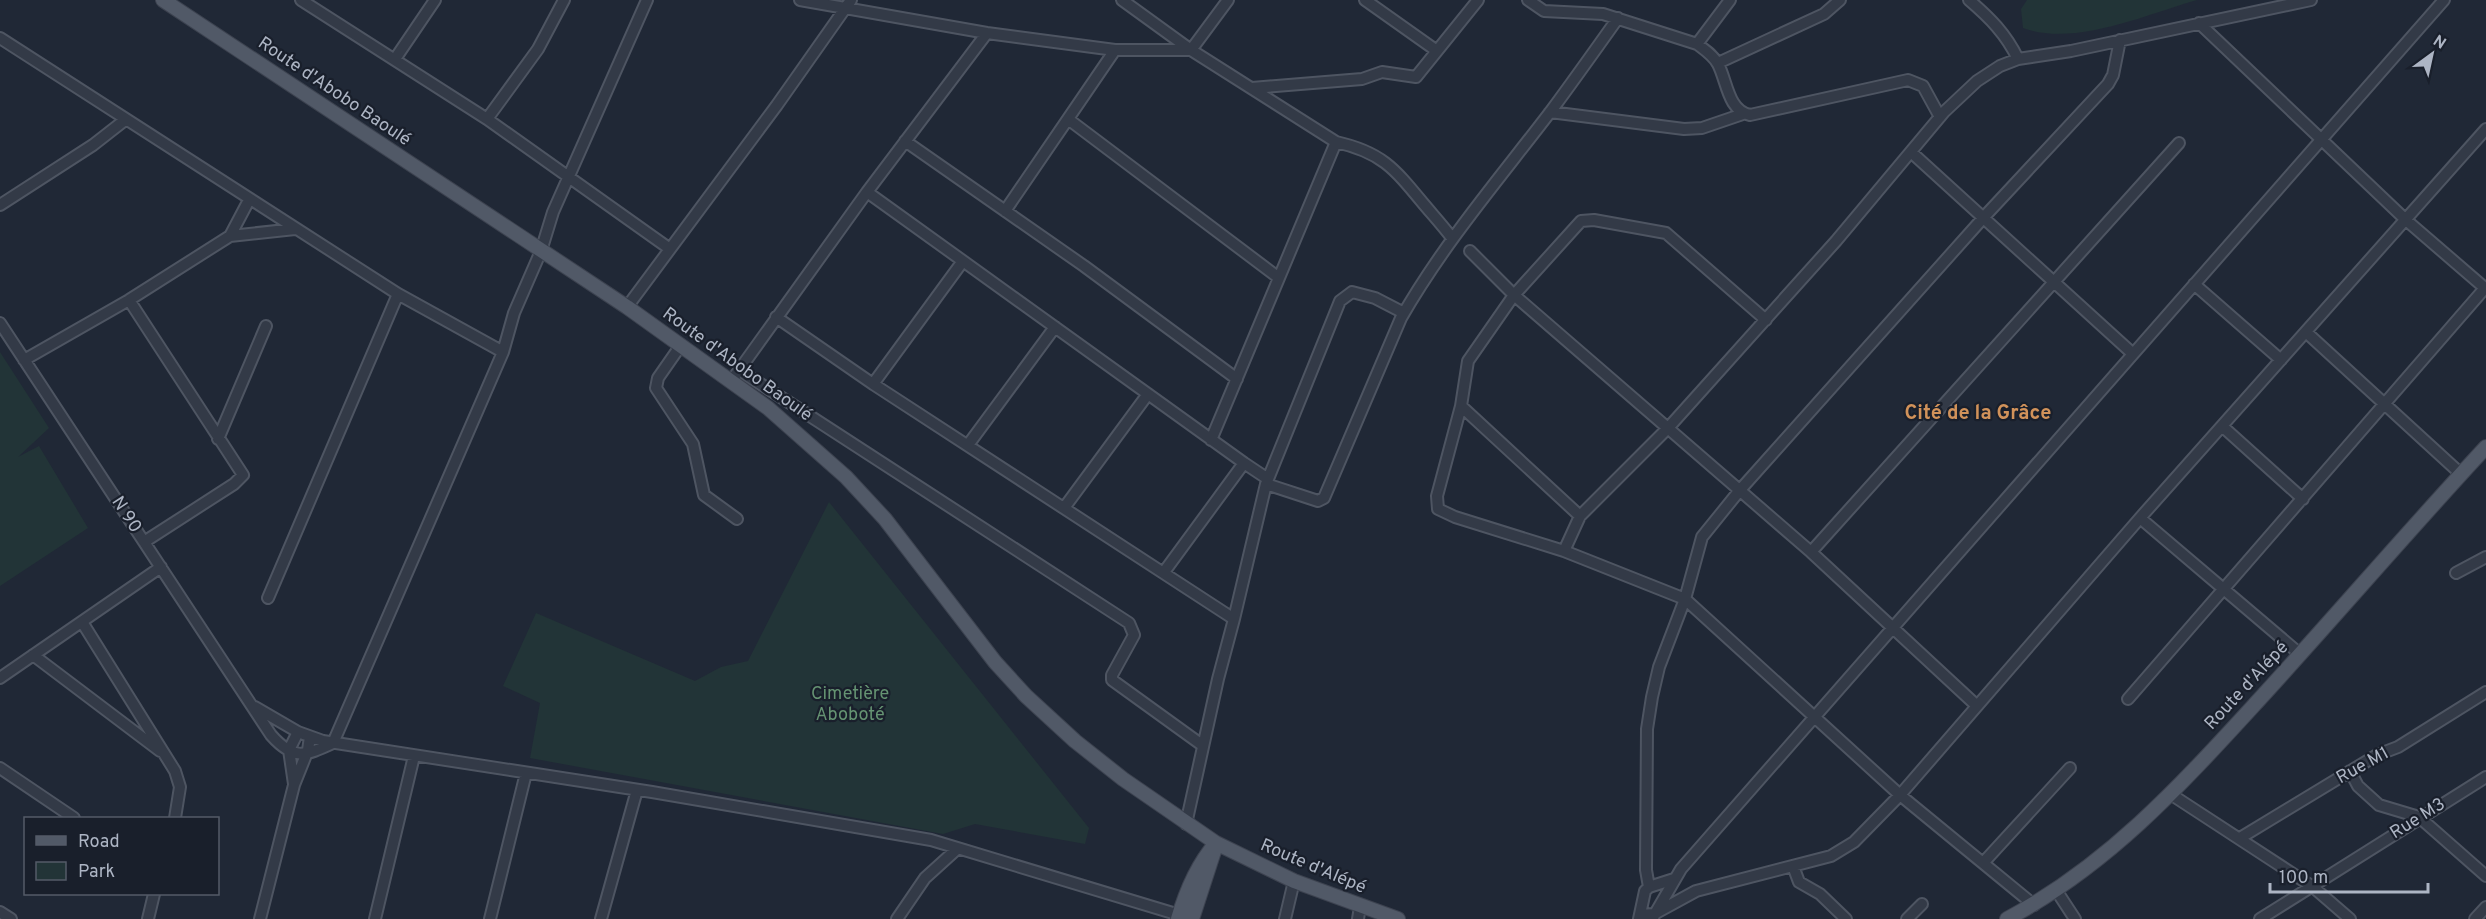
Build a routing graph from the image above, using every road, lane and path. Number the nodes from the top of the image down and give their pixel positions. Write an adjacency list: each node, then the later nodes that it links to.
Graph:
1 (163, 0): 55 (main road, Route d'Abobo Baoulé)
2 (435, 0): 28 (street)
3 (564, 0): 35 (street)
4 (647, 0): 44 (street)
5 (800, 0): 18 (street)
6 (851, 0): 18 (street)
7 (1122, 0): 26 (street)
8 (1228, 0): 26 (street)
9 (1365, 0): 27 (street)
10 (1478, 0): 27 (street)
11 (1528, 0): 19 (street)
12 (1730, 0): 24 (street)
13 (1840, 0): 30 (street)
14 (1969, 0): 29 (street)
15 (2311, 0): 20 (street)
16 (2444, 0): 40 (street)
17 (304, 1): 28 (street)
18 (844, 9): 21 (street); 54 (street)
19 (1618, 18): 24 (street); 32 (street)
20 (2199, 23): 23 (street); 40 (street)
21 (987, 33): 25 (street); 39 (street)
22 (0, 38): 37 (street)
23 (2120, 40): 29 (street); 49 (street)
24 (1697, 44): 30 (street)
25 (1115, 50): 26 (street); 36 (street)
26 (1191, 50): 31 (street)
27 (1437, 51): 31 (street)
28 (395, 59): 35 (street)
29 (2018, 59): 34 (street)
30 (1718, 63): 33 (street)
31 (1252, 88): 41 (street)
32 (1550, 112): 33 (street); 53 (street)
33 (1743, 114): 34 (street)
34 (1940, 117): 43 (street)
35 (486, 119): 44 (street)
36 (1068, 119): 48 (street); 58 (street)
37 (125, 120): 46 (street); 47 (street)
38 (2486, 129): 50 (street)
39 (905, 141): 45 (street); 48 (street)
40 (2320, 141): 50 (street); 60 (street)
41 (1336, 142): 53 (street); 58 (street)
42 (2179, 143): 59 (street)
43 (1911, 152): 49 (street); 68 (street)
44 (568, 178): 54 (street); 55 (street)
45 (867, 192): 57 (street); 67 (street)
46 (249, 200): 51 (street); 52 (street)
47 (0, 205)
48 (1005, 211): 79 (street)
49 (1984, 217): 59 (street); 93 (street)
50 (2406, 220): 61 (street); 72 (street)
51 (295, 229): 52 (street); 62 (street)
52 (230, 236): 64 (street)
53 (1452, 238): 66 (street)
54 (670, 249): 65 (street)
55 (541, 251): 65 (main road, Route d'Abobo Baoulé); 74 (street)
56 (1470, 251): 63 (street)
57 (963, 261): 71 (street); 80 (street)
58 (1279, 278): 79 (street)
59 (2054, 282): 75 (street); 101 (street)
60 (2194, 284): 75 (street); 77 (street)
61 (2486, 289): 82 (street)
62 (398, 294): 74 (street); 107 (street)
63 (1514, 295): 68 (street); 83 (street); 85 (street)
64 (129, 300): 76 (street); 86 (street)
65 (627, 307): 73 (main road, Route d'Abobo Baoulé)
66 (1404, 313): 92 (street); 92 (street)
67 (776, 317): 78 (street); 80 (street)
68 (1766, 320): 85 (street)
69 (0, 323): 76 (street, N 90)
70 (266, 326): 86 (street)
71 (1055, 327): 81 (street); 88 (street)
72 (2307, 333): 77 (street); 82 (street)
73 (681, 345): 78 (main road, Route d'Abobo Baoulé); 98 (street)
74 (503, 352): 122 (street)
75 (2132, 353): 111 (street)
76 (24, 360): 99 (street, N 90)
77 (2281, 360): 84 (street)
78 (736, 375): 123 (street); 140 (main road, Route d'Abobo Baoulé)
79 (1237, 379): 87 (street)
80 (873, 384): 88 (street)
81 (1148, 394): 87 (street); 95 (street)
82 (2385, 404): 91 (street); 94 (street)
83 (1461, 406): 96 (street); 100 (street)
84 (2222, 426): 94 (street); 97 (street)
85 (1669, 427): 93 (street); 96 (street)
86 (218, 439): 99 (street)
87 (1211, 440): 90 (street)
88 (968, 445): 95 (street)
89 (2486, 447): 91 (main road, Route d'Alépé)
90 (1244, 463): 92 (street); 104 (street)
91 (2461, 474): 112 (main road, Route d'Alépé)
92 (1267, 482): 109 (street)
93 (1740, 490): 101 (street); 108 (street)
94 (2303, 499): 106 (street)
95 (1064, 508): 104 (street)
96 (1580, 516): 100 (street)
97 (2140, 518): 106 (street); 117 (street)
98 (737, 519)
99 (144, 542): 103 (street, N 90)
100 (1564, 550): 108 (street)
101 (1811, 552): 111 (street)
102 (2486, 557): 105 (street)
103 (161, 567): 110 (street); 118 (street, N 90)
104 (1164, 572): 109 (street)
105 (2456, 573)
106 (2223, 590): 112 (street); 116 (street)
107 (268, 598)
108 (1685, 599): 119 (street); 149 (street)
109 (1234, 619): 123 (street)
110 (82, 622): 113 (street); 126 (street)
111 (1893, 628): 117 (street); 119 (street)
112 (2300, 654): 136 (main road, Route d'Alépé)
113 (33, 656): 114 (street); 126 (street)
114 (0, 678)
115 (2486, 692): 130 (street, Rue M1)
116 (2128, 699)
117 (1976, 705): 135 (street)
118 (255, 706): 120 (street, N 90); 124 (street, N 90)
119 (1815, 717): 135 (street); 147 (street)
120 (298, 732): 121 (street, N 90); 124 (street)
121 (310, 737): 122 (street, N 90); 125 (street)
122 (333, 743): 125 (street); 127 (street, N 90)
123 (1202, 744): 140 (street)
124 (289, 750): 125 (street, N 90); 133 (street)
125 (306, 755): 133 (street)
126 (167, 756): 138 (street)
127 (414, 756): 131 (street, N 90); 164 (street)
128 (0, 768): 137 (street)
129 (2070, 768): 144 (street)
130 (2350, 771): 139 (street); 141 (street, Rue M1)
131 (526, 773): 134 (street, N 90); 165 (street)
132 (2486, 777): 139 (street, Rue M3)
133 (294, 785): 163 (street)
134 (637, 790): 143 (street, N 90); 166 (street)
135 (1900, 795): 144 (street); 145 (street)
136 (2172, 795): 141 (street); 151 (main road, Route d'Alépé)
137 (71, 817)
138 (175, 817)
139 (2419, 817): 146 (street); 150 (street, Rue M3)
140 (1186, 824): 142 (main road, Route d'Abobo Baoulé)
141 (2240, 838): 150 (street)
142 (1216, 843): 148 (main road, Route d'Alépé); 160 (main road)
143 (957, 849): 160 (street, N 90); 167 (street)
144 (1983, 863): 154 (street)
145 (1793, 866): 158 (street); 170 (street)
146 (2486, 876)
147 (1674, 879): 149 (street); 158 (street)
148 (1294, 881): 157 (main road, Route d'Alépé); 168 (street)
149 (1649, 887): 159 (street)
150 (2313, 887): 174 (street, Rue M3); 175 (street)
151 (2056, 890): 154 (main road, Route d'Alépé); 173 (street)
152 (154, 895): 162 (street)
153 (1922, 904): 171 (street)
154 (2034, 905): 172 (main road, Route d'Alépé)
155 (2486, 907): 176 (street)
156 (0, 912): 161 (street)
157 (1359, 913): 169 (main road, Route d'Alépé)
158 (1653, 916): 159 (street)
159 (1640, 917)
160 (1186, 918)
161 (11, 919)
162 (148, 919)
163 (260, 919)
164 (375, 919)
165 (490, 919)
166 (601, 919)
167 (897, 919)
168 (1285, 919)
169 (1398, 919)
170 (1846, 919)
171 (1907, 919)
172 (2007, 919)
173 (2074, 919)
174 (2260, 919)
175 (2350, 919)
176 (2475, 919)

